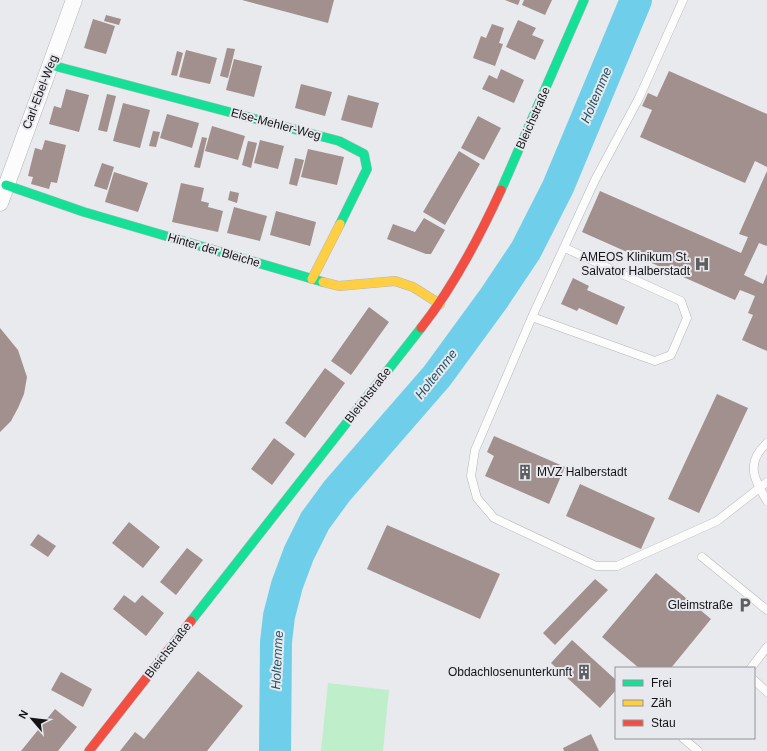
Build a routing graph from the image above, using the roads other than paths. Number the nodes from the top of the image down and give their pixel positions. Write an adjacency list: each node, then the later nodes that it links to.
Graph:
1 (74, 0): 4 (street, Carl-Ebel-Weg)
2 (584, 0): 9 (street, Bleichstraße)
3 (682, 0): 7 (lane)
4 (51, 65): 5 (street, Carl-Ebel-Weg); 8 (street, Else-Mehler-Weg)
5 (6, 185): 6 (street); 8 (street, Hinter der Bleiche)
6 (0, 203)
7 (565, 248): 10 (lane); 10 (lane)
8 (312, 280): 9 (street, Hinter der Bleiche)
9 (440, 304): 22 (street, Bleichstraße)
10 (532, 317): 13 (lane)
11 (767, 443): 13 (lane)
12 (767, 482): 13 (lane)
13 (760, 488): 14 (lane)
14 (767, 501)
15 (702, 557): 16 (lane)
16 (767, 610)
17 (767, 647): 18 (lane)
18 (752, 667)
19 (755, 681): 20 (lane)
20 (767, 692)
21 (684, 739): 23 (lane)
22 (89, 751)
23 (698, 751)

